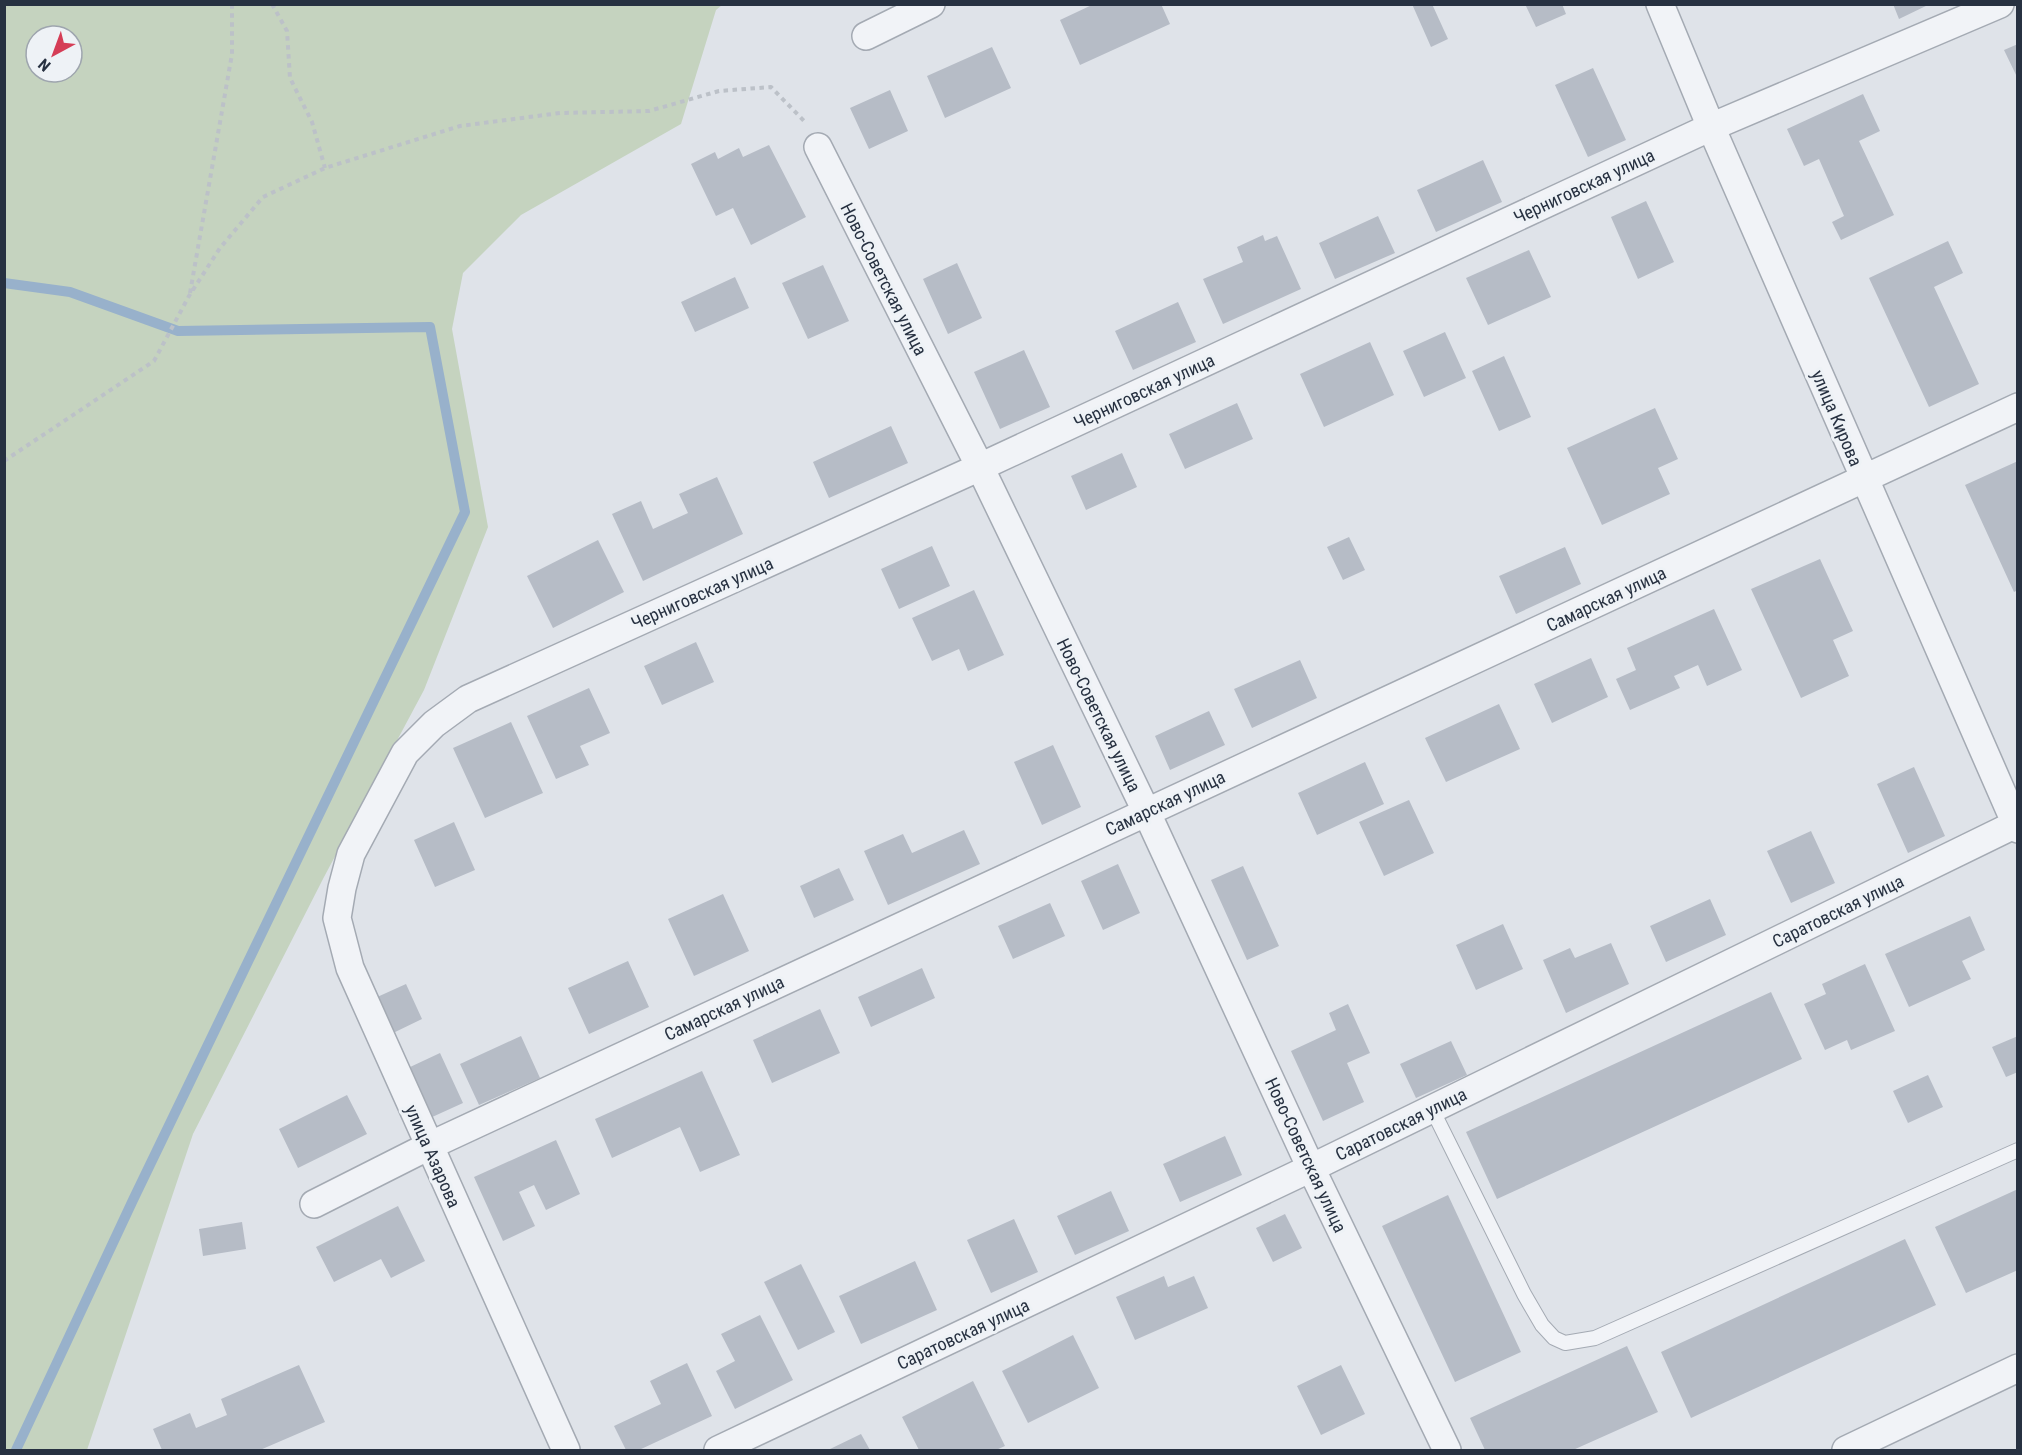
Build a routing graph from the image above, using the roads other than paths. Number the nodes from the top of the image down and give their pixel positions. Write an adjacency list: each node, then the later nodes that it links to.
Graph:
1 (931, 4): 4 (street)
2 (1660, 4): 5 (street, улица Кирова)
3 (2000, 4): 5 (street, Черниговская улица)
4 (866, 36)
5 (1711, 127): 8 (street, Черниговская улица); 9 (street, улица Кирова)
6 (813, 135): 8 (street, Ново-Советская улица)
7 (2018, 407): 9 (street, Самарская улица)
8 (980, 467): 10 (street, Ново-Советская улица); 12 (street, Черниговская улица)
9 (1864, 480): 10 (street, Самарская улица); 11 (street, улица Кирова)
10 (1146, 811): 14 (street, Самарская улица); 16 (street, Ново-Советская улица)
11 (2017, 826): 13 (street, Саратовская улица)
12 (351, 854): 14 (street, улица Азарова)
13 (1432, 1109): 15 (lane); 16 (street, Саратовская улица)
14 (429, 1146): 17 (street, Самарская улица); 19 (street, улица Азарова)
15 (2018, 1150)
16 (1311, 1168): 20 (street, Саратовская улица); 21 (street, Ново-Советская улица)
17 (314, 1203)
18 (2018, 1368): 22 (street)
19 (566, 1450)
20 (718, 1450)
21 (1447, 1450)
22 (1846, 1450)

